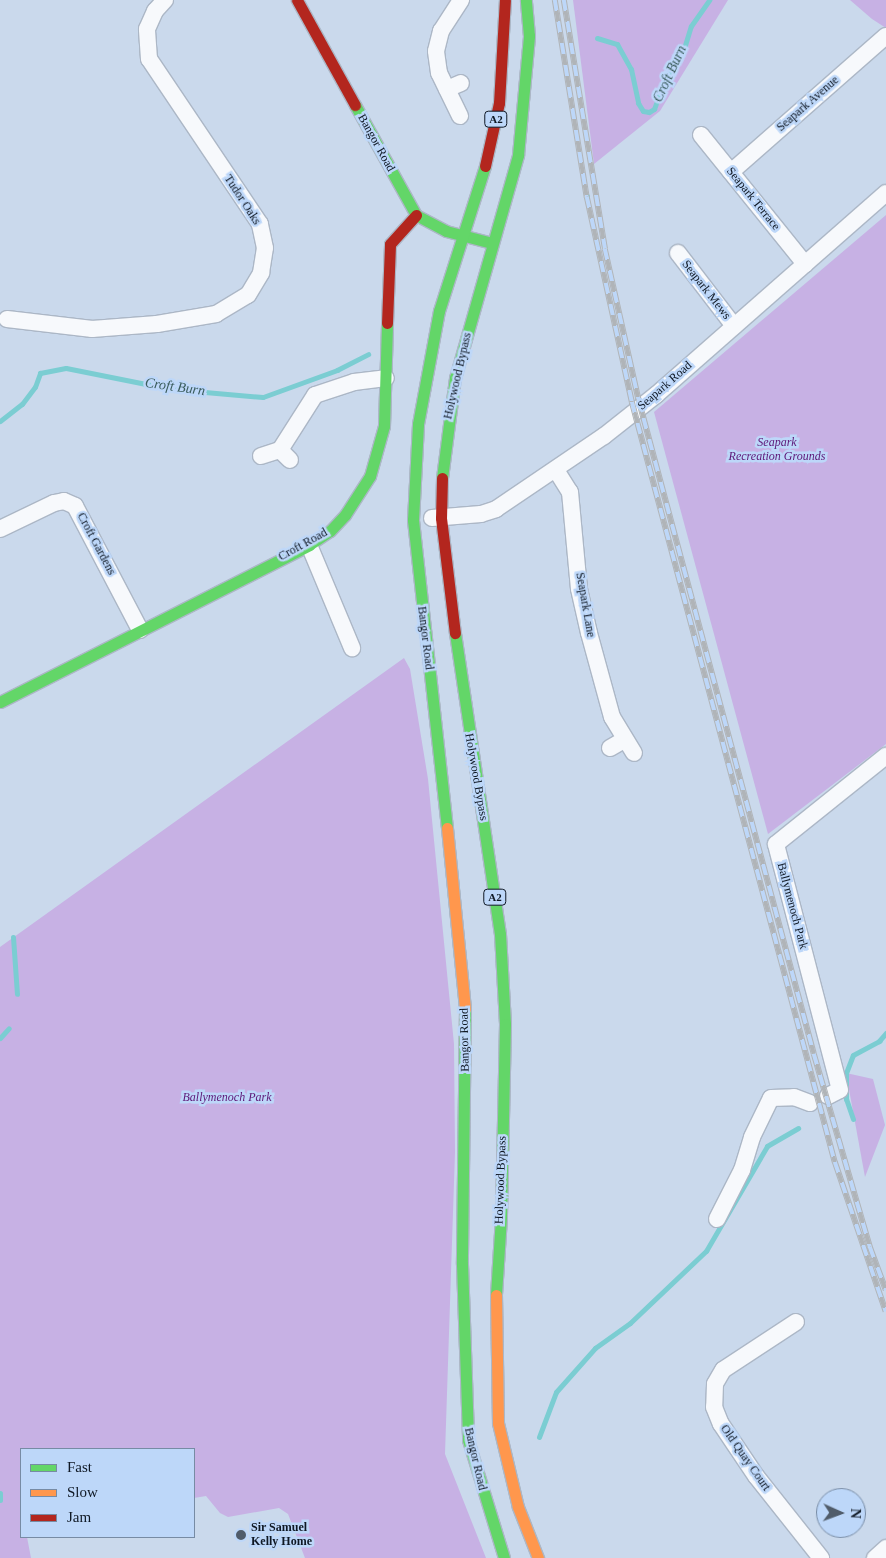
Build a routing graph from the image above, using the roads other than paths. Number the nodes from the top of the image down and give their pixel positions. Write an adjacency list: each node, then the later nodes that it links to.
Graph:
1 (165, 0): 16 (street, Tudor Oaks)
2 (297, 0): 11 (main road, Bangor Road)
3 (461, 0): 7 (street)
4 (505, 0): 12 (main road, A2)
5 (526, 0): 13 (main road, Holywood Bypass / A2)
6 (886, 36): 9 (street, Seapark Avenue)
7 (460, 116)
8 (701, 135): 9 (street, Seapark Terrace)
9 (731, 172): 15 (street, Seapark Terrace)
10 (886, 193): 15 (street, Seapark Road)
11 (416, 215): 12 (main road); 18 (main road, Croft Road)
12 (463, 235): 13 (main road); 22 (main road, A2)
13 (492, 243): 21 (main road, Holywood Bypass / A2)
14 (678, 254): 17 (street, Seapark Mews)
15 (805, 264): 17 (street, Seapark Road)
16 (7, 319)
17 (734, 326): 20 (street, Seapark Road)
18 (386, 378): 19 (street); 24 (main road, Croft Road)
19 (261, 456)
20 (556, 470): 21 (street, Seapark Road); 28 (street, Seapark Lane)
21 (441, 518): 22 (street, Seapark Road); 34 (main road, Holywood Bypass / A2)
22 (413, 520): 35 (main road, Bangor Road / A2)
23 (0, 529): 25 (street, Croft Gardens)
24 (308, 544): 25 (main road, Croft Road); 26 (street)
25 (140, 630): 27 (main road, Croft Road)
26 (352, 648)
27 (0, 702)
28 (634, 753)
29 (886, 756): 30 (street, Ballymenoch Park)
30 (828, 1096)
31 (810, 1103): 32 (street)
32 (717, 1219)
33 (796, 1322): 39 (street, Old Quay Court)
34 (511, 1479): 35 (main road); 38 (main road, Holywood Bypass / A2)
35 (481, 1488): 37 (main road, Bangor Road / A2)
36 (886, 1548): 40 (street)
37 (504, 1558)
38 (538, 1558)
39 (821, 1558)
40 (875, 1558)

